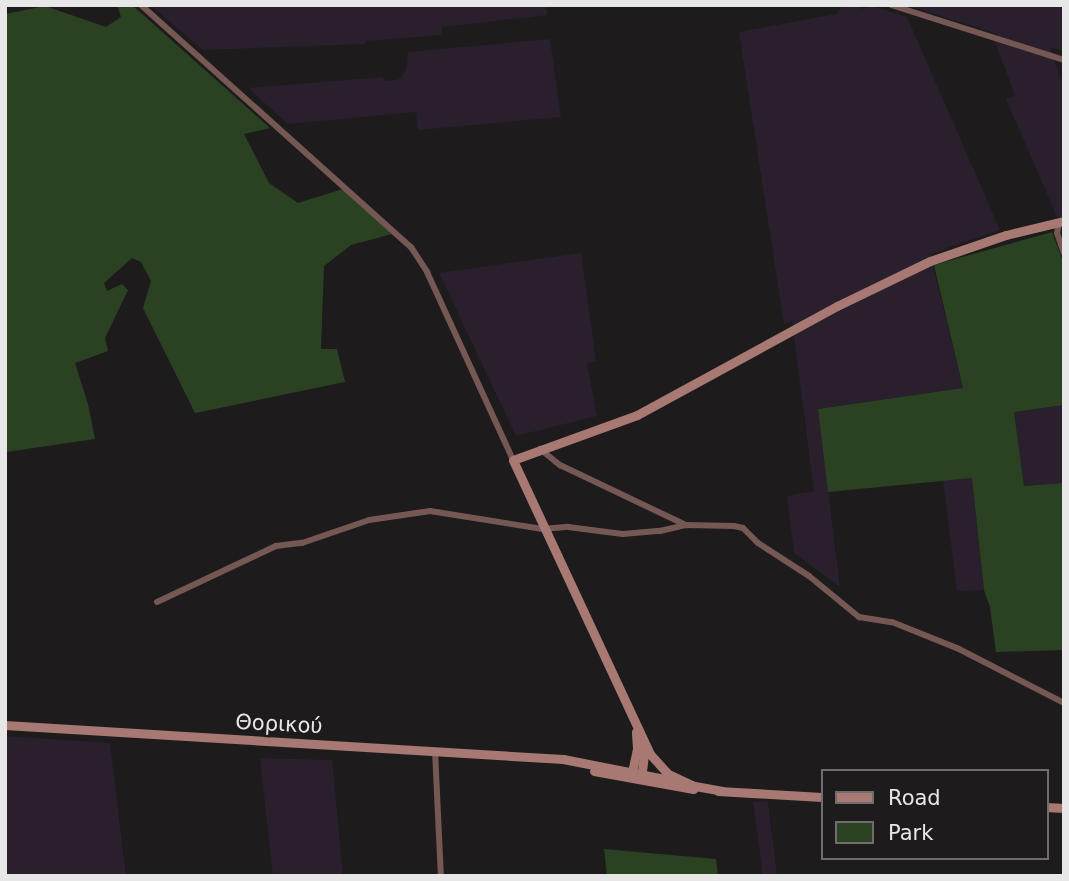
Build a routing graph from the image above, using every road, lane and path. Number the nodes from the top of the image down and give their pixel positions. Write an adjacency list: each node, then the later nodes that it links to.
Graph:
1 (141, 5): 7 (street)
2 (891, 5): 3 (street)
3 (1064, 60)
4 (1061, 222): 5 (street); 6 (street)
5 (1064, 253)
6 (540, 449): 7 (street); 8 (street)
7 (513, 460): 9 (street)
8 (686, 525): 9 (street); 11 (street)
9 (543, 529): 10 (street); 12 (street)
10 (157, 602)
11 (1064, 703)
12 (633, 723): 14 (street); 16 (street)
13 (5, 725): 15 (street, Θορικού)
14 (643, 742): 16 (street); 17 (street)
15 (435, 751): 16 (street, Θορικού); 20 (street)
16 (636, 776): 17 (street, Θορικού); 18 (street, Θορικού)
17 (692, 785): 18 (street, Θορικού)
18 (722, 792): 19 (street, Θορικού)
19 (820, 797)
20 (441, 876)

